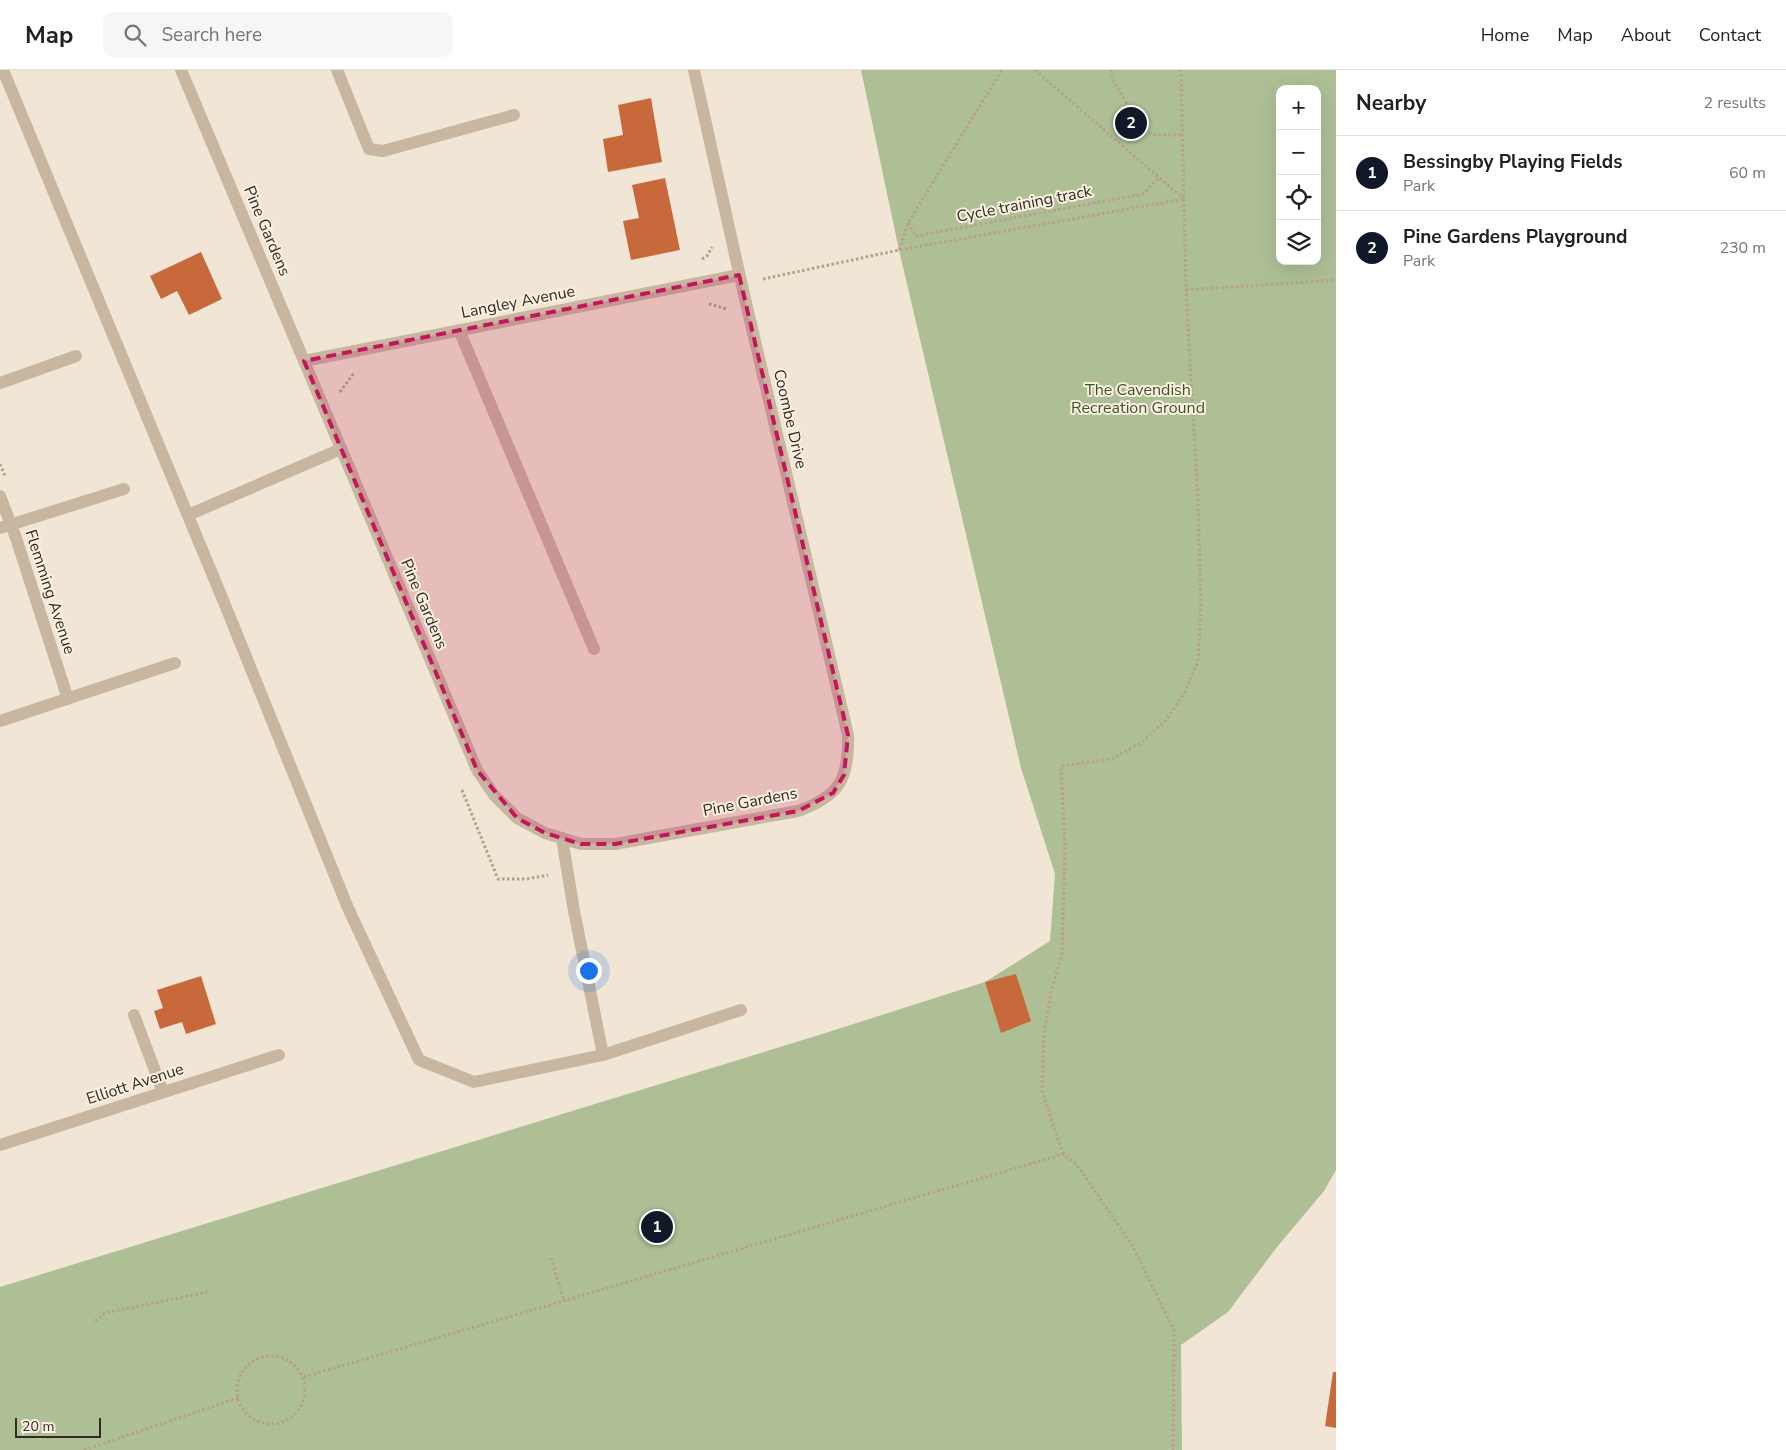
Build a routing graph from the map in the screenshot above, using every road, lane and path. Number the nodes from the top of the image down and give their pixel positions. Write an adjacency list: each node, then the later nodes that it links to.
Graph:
1 (3, 70): 31 (street)
2 (181, 70): 25 (street, Pine Gardens)
3 (337, 70): 9 (street)
4 (694, 70): 16 (street, Coombe Drive)
5 (1002, 70): 13 (path)
6 (1035, 70): 11 (path)
7 (1110, 70): 10 (path)
8 (1181, 70): 10 (path)
9 (514, 115)
10 (1182, 135): 12 (path)
11 (1159, 178): 12 (path); 13 (path, Cycle training track)
12 (1184, 199): 15 (path); 20 (path)
13 (908, 223): 15 (path)
14 (714, 242): 17 (path)
15 (899, 250): 18 (path)
16 (739, 275): 17 (street, Langley Avenue); 37 (street, Coombe Drive)
17 (722, 278): 21 (path); 22 (street, Langley Avenue)
18 (763, 279)
19 (1336, 280): 20 (path)
20 (1186, 290): 45 (path)
21 (730, 310)
22 (459, 330): 24 (street, Langley Avenue); 33 (street)
23 (76, 356): 26 (street)
24 (322, 358): 25 (street, Langley Avenue); 27 (path)
25 (304, 361): 28 (street, Pine Gardens)
26 (0, 383)
27 (337, 396)
28 (341, 449): 31 (street); 38 (street, Pine Gardens)
29 (124, 489): 32 (street)
30 (0, 496): 32 (street, Flemming Avenue)
31 (188, 515): 42 (street)
32 (6, 526): 35 (street, Flemming Avenue)
33 (594, 649)
34 (175, 663): 35 (street)
35 (68, 699): 36 (street)
36 (0, 721)
37 (844, 775): 38 (street, Pine Gardens)
38 (562, 838): 42 (street)
39 (742, 1010): 42 (street)
40 (134, 1015): 43 (street)
41 (279, 1055): 43 (street, Elliott Avenue)
42 (603, 1055)
43 (163, 1092): 44 (street, Elliott Avenue)
44 (0, 1145)
45 (1064, 1154): 48 (path); 53 (path)
46 (551, 1258): 48 (path)
47 (207, 1292): 49 (path)
48 (564, 1301): 50 (path)
49 (95, 1322)
50 (304, 1377): 51 (path); 51 (path)
51 (238, 1398): 52 (path)
52 (84, 1450)
53 (1173, 1450)

